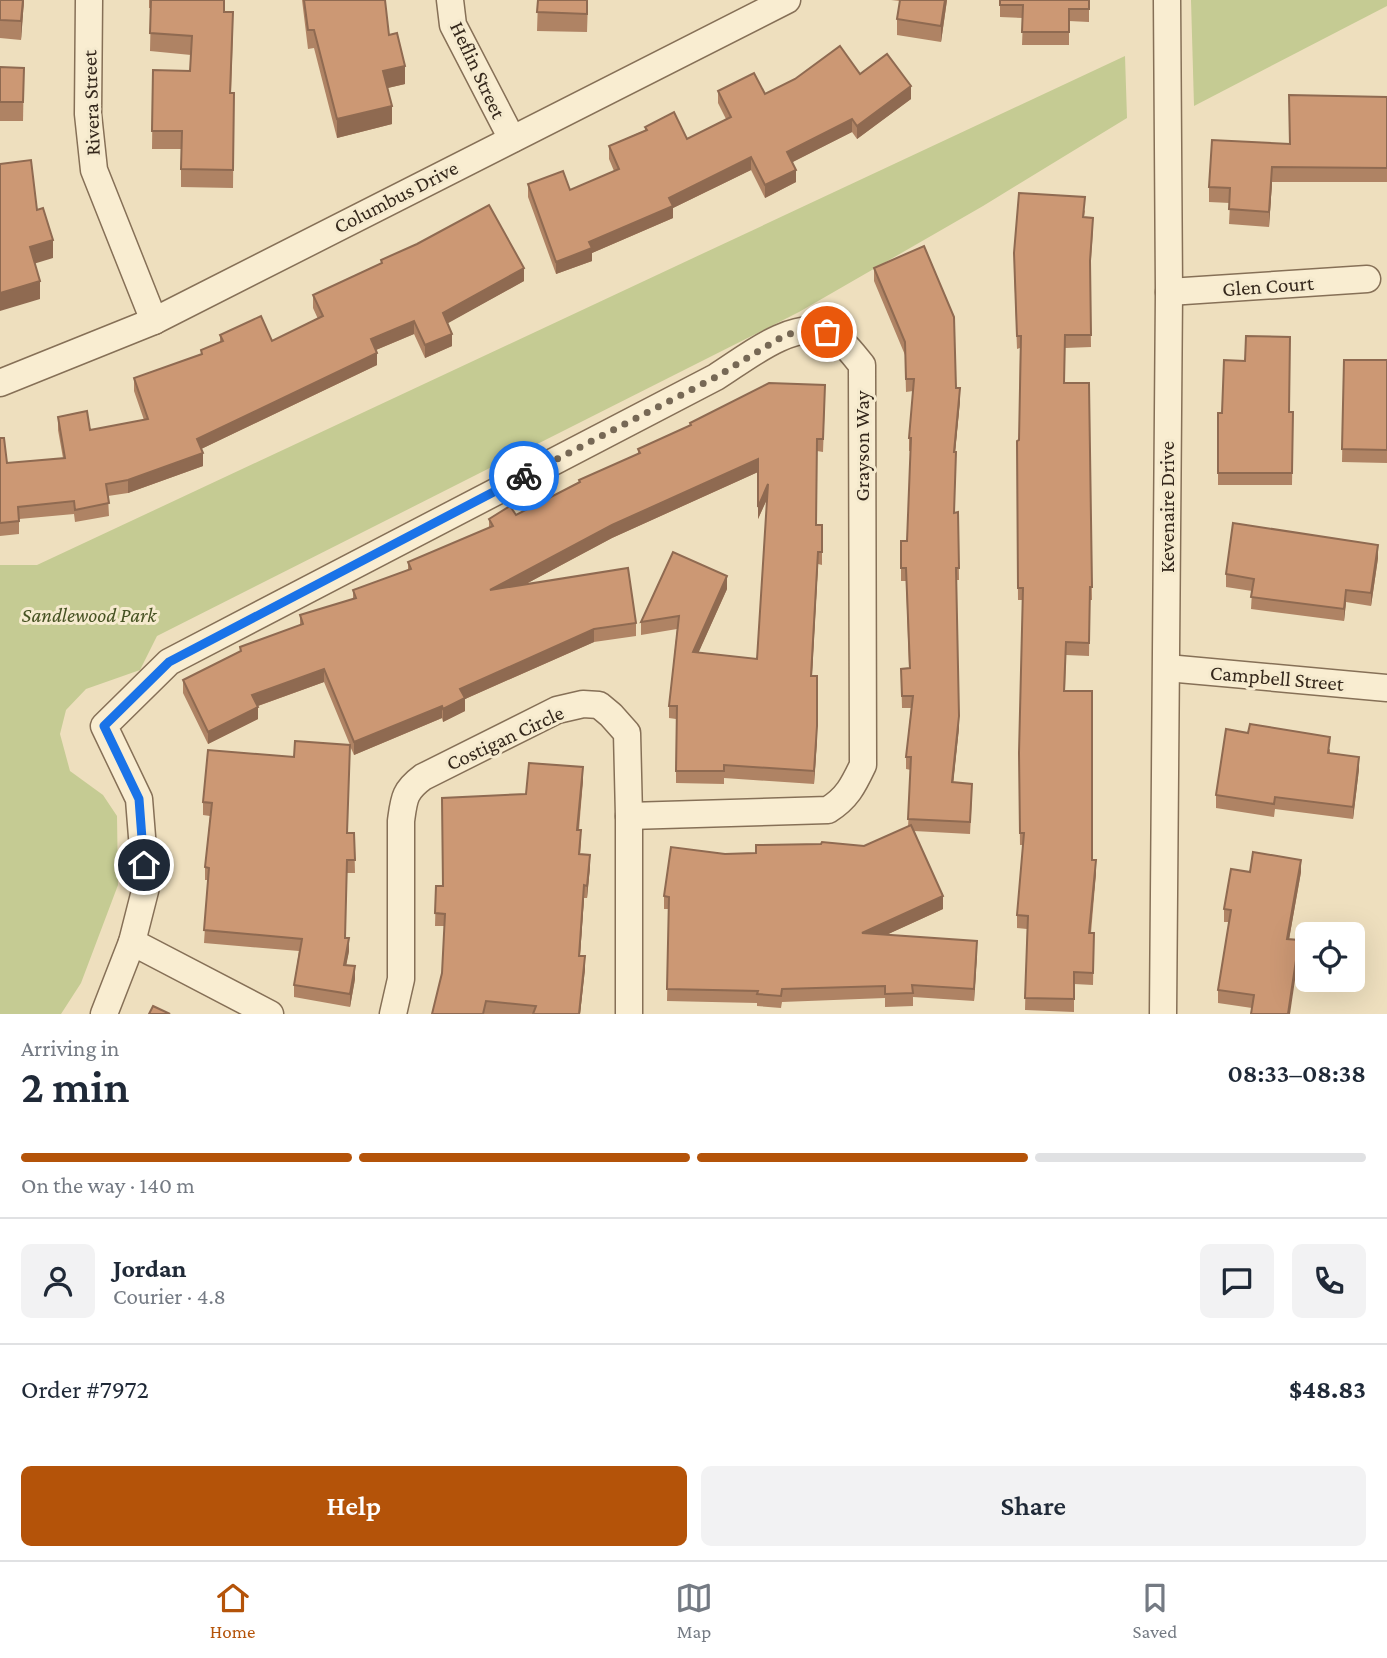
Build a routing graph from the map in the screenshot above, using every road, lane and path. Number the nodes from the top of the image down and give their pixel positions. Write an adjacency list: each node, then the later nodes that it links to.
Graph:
1 (89, 0): 8 (street, Rivera Street)
2 (450, 0): 5 (street, Heflin Street)
3 (787, 0): 5 (street, Columbus Drive)
4 (1167, 0): 7 (street, Kevenaire Drive)
5 (512, 139): 8 (street, Columbus Drive)
6 (1367, 279): 7 (street, Glen Court)
7 (1168, 292): 10 (street, Kevenaire Drive)
8 (154, 320): 9 (street, Columbus Drive)
9 (0, 383)
10 (1167, 668): 11 (street, Campbell Street); 18 (street, Kevenaire Drive)
11 (1387, 688)
12 (629, 816): 13 (street, Grayson Way); 16 (street, Costigan Circle); 17 (street, Costigan Circle)
13 (132, 942): 14 (street); 15 (street)
14 (104, 1014)
15 (270, 1014)
16 (393, 1014)
17 (629, 1014)
18 (1163, 1014)

